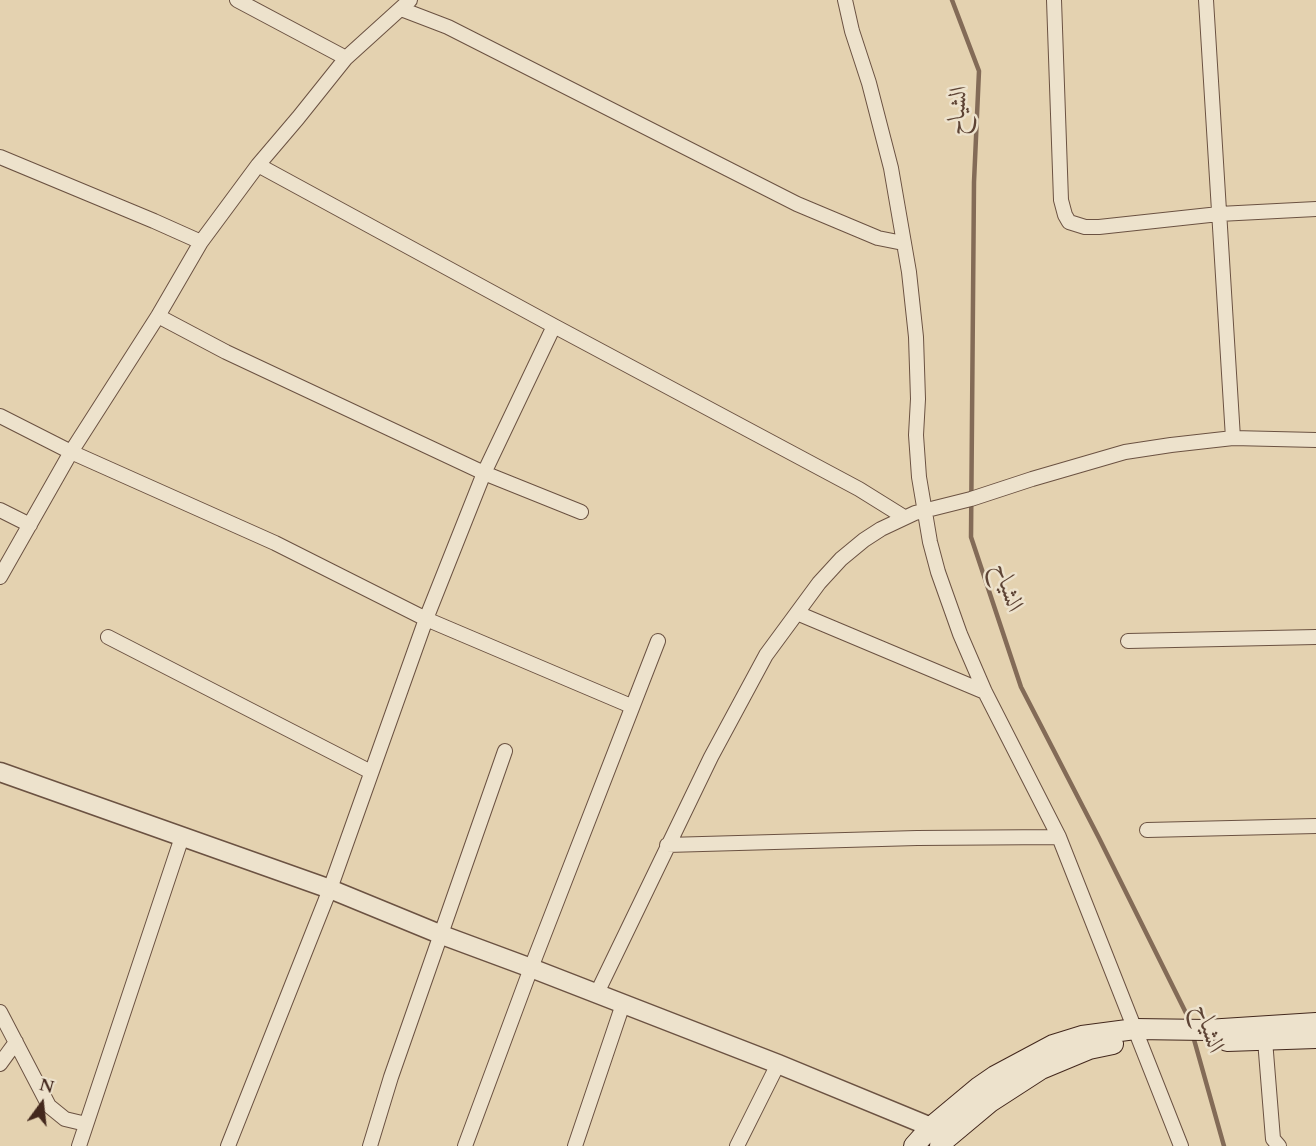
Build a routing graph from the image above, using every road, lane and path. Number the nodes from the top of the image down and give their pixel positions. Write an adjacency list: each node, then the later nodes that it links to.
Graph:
1 (237, 0): 6 (street)
2 (845, 0): 12 (street)
3 (1054, 0): 10 (street)
4 (1206, 0): 10 (street)
5 (405, 5): 6 (street); 12 (street)
6 (346, 58): 8 (street)
7 (0, 158): 11 (street)
8 (258, 165): 11 (street); 14 (street)
9 (1316, 209): 10 (street)
10 (1219, 214): 16 (street)
11 (201, 242): 13 (street)
12 (903, 243): 21 (street)
13 (158, 316): 18 (street); 19 (street)
14 (554, 326): 19 (street); 23 (street)
15 (0, 416): 18 (street)
16 (1233, 438): 17 (street); 21 (street)
17 (1316, 440)
18 (71, 452): 24 (street); 27 (street)
19 (484, 473): 22 (street); 27 (street)
20 (0, 510): 24 (street)
21 (924, 510): 23 (street); 32 (street)
22 (581, 512)
23 (904, 517): 26 (street)
24 (30, 525): 25 (street)
25 (0, 577)
26 (797, 613): 32 (street); 41 (street)
27 (426, 619): 33 (street); 36 (street)
28 (108, 637): 36 (street)
29 (1316, 637): 31 (street)
30 (658, 641): 33 (street)
31 (1128, 641)
32 (985, 692): 40 (street)
33 (632, 706): 44 (street)
34 (505, 751): 43 (street)
35 (0, 772): 39 (street)
36 (371, 772): 42 (street)
37 (1316, 826): 38 (street)
38 (1147, 830)
39 (182, 837): 42 (street); 56 (street)
40 (1059, 837): 41 (street); 49 (street)
41 (667, 845): 45 (street)
42 (330, 889): 43 (street); 59 (street)
43 (442, 935): 44 (street); 60 (street)
44 (531, 968): 45 (street); 61 (street)
45 (597, 993): 46 (street)
46 (623, 1004): 55 (street); 62 (street)
47 (0, 1012): 53 (street)
48 (1316, 1023): 50 (main road)
49 (1138, 1036): 50 (main road); 57 (main road); 65 (street)
50 (1207, 1036): 52 (main road)
51 (1316, 1038): 52 (main road)
52 (1265, 1040): 66 (street)
53 (16, 1042): 54 (street); 56 (street)
54 (0, 1064)
55 (778, 1064): 57 (street); 63 (street)
56 (86, 1124): 58 (street)
57 (939, 1137): 64 (main road)
58 (79, 1146)
59 (228, 1146)
60 (370, 1146)
61 (465, 1146)
62 (575, 1146)
63 (737, 1146)
64 (914, 1146)
65 (1181, 1146)
66 (1280, 1146)

